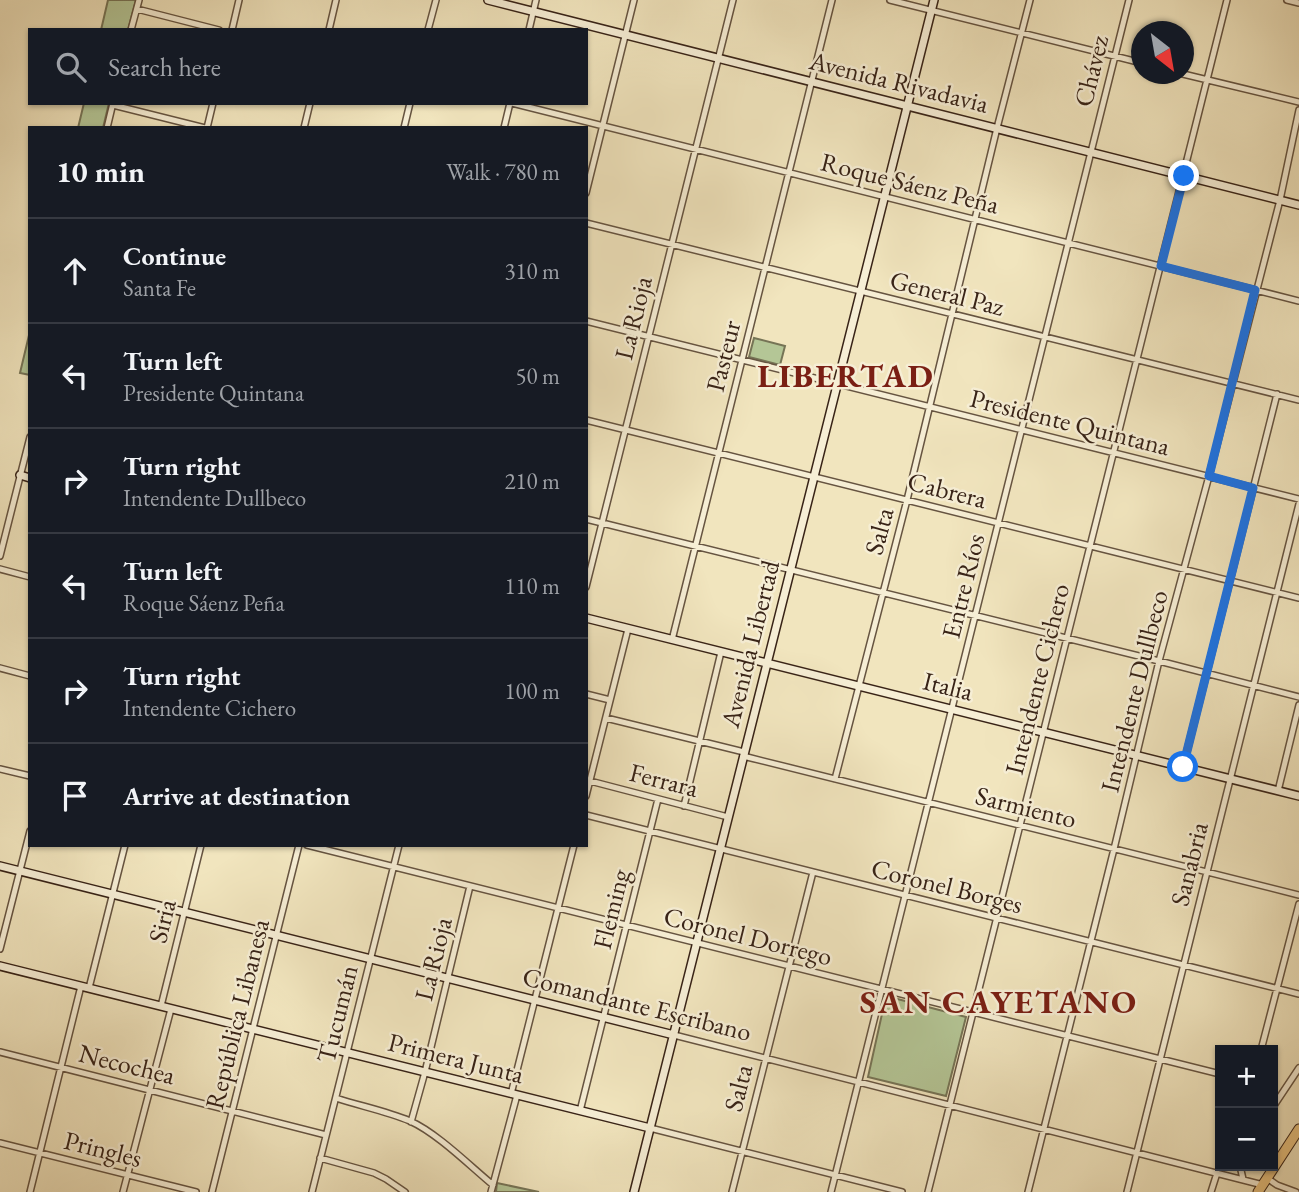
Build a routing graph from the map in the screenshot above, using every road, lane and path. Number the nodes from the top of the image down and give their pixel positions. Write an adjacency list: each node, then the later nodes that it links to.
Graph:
1 (139, 0): 17 (street)
2 (239, 0): 22 (street)
3 (336, 0): 23 (street)
4 (436, 0): 24 (street)
5 (488, 0): 19 (main road, Avenida Rivadavia)
6 (536, 0): 19 (street)
7 (634, 0): 27 (street)
8 (733, 0): 29 (street, La Rioja)
9 (832, 0): 33 (street, Pasteur)
10 (890, 0): 18 (street)
11 (934, 0): 18 (main road, Avenida Libertad)
12 (1030, 0): 26 (street, Salta)
13 (1129, 0): 28 (street, Chávez)
14 (1227, 0): 32 (street, Intendente Cichero)
15 (1287, 0): 16 (street)
16 (1299, 3)
17 (136, 9): 20 (street); 21 (street)
18 (932, 10): 26 (street); 42 (main road, Avenida Libertad)
19 (533, 11): 25 (street); 27 (main road, Avenida Rivadavia)
20 (131, 28)
21 (211, 28)
22 (232, 28)
23 (329, 28)
24 (429, 28)
25 (529, 28)
26 (1021, 33): 28 (street); 51 (street, Salta)
27 (626, 35): 29 (main road, Avenida Rivadavia); 50 (street)
28 (1115, 56): 30 (street); 53 (street, Chávez)
29 (718, 58): 33 (main road, Avenida Rivadavia); 52 (street, La Rioja)
30 (1131, 60)
31 (1194, 77): 32 (street)
32 (1208, 80): 34 (street); 55 (street, Intendente Cichero)
33 (811, 81): 42 (main road, Avenida Rivadavia); 54 (street, Pasteur)
34 (1299, 102)
35 (113, 105): 44 (street)
36 (117, 105): 45 (street)
37 (212, 105): 46 (street)
38 (310, 105): 47 (street)
39 (410, 105): 48 (street)
40 (510, 105): 49 (street)
41 (519, 105): 50 (street, Roque Sáenz Peña)
42 (908, 106): 51 (main road, Avenida Rivadavia); 57 (main road, Avenida Libertad)
43 (1299, 110): 58 (street, Intendente Dullbeco)
44 (108, 126)
45 (198, 126)
46 (207, 126)
47 (304, 126)
48 (404, 126)
49 (505, 126)
50 (603, 126): 52 (street, Roque Sáenz Peña); 56 (street)
51 (997, 128): 53 (main road, Avenida Rivadavia); 60 (street, Salta)
52 (695, 149): 54 (street, Roque Sáenz Peña); 63 (street, La Rioja)
53 (1090, 152): 55 (main road, Avenida Rivadavia); 62 (street, Entre Ríos)
54 (788, 173): 57 (street, Roque Sáenz Peña); 65 (street, Pasteur)
55 (1184, 176): 58 (main road, Avenida Rivadavia); 64 (street, Intendente Cichero)
56 (588, 185)
57 (885, 197): 60 (street, Roque Sáenz Peña); 67 (main road, Avenida Libertad)
58 (1280, 200): 59 (main road, Avenida Rivadavia); 66 (street, Intendente Dullbeco)
59 (1299, 205)
60 (975, 219): 62 (street, Roque Sáenz Peña); 69 (street, Salta)
61 (588, 223): 63 (street, General Paz)
62 (1068, 243): 64 (street, Roque Sáenz Peña); 72 (street, Entre Ríos)
63 (671, 244): 65 (street, General Paz); 71 (street, La Rioja)
64 (1161, 266): 66 (street, Roque Sáenz Peña); 74 (street, Intendente Cichero)
65 (765, 267): 67 (street, General Paz); 73 (street, Pasteur)
66 (1255, 290): 68 (street, Roque Sáenz Peña); 75 (street, Intendente Dullbeco)
67 (861, 291): 69 (street, General Paz); 76 (main road, Avenida Libertad)
68 (1299, 301)
69 (952, 314): 72 (street, General Paz); 79 (street, Salta)
70 (588, 322): 71 (street, Presidente Quintana)
71 (648, 337): 73 (street, Presidente Quintana); 81 (street, La Rioja)
72 (1044, 337): 74 (street, General Paz); 82 (street, Entre Ríos)
73 (742, 360): 76 (street, Presidente Quintana); 84 (street, Pasteur)
74 (1138, 360): 75 (street, General Paz); 85 (street, Intendente Cichero)
75 (1232, 383): 77 (street, General Paz); 87 (street, Intendente Dullbeco)
76 (837, 384): 79 (street, Presidente Quintana); 89 (main road, Avenida Libertad)
77 (1277, 394): 78 (street, General Paz); 90 (street)
78 (1299, 400)
79 (929, 407): 82 (street, Presidente Quintana); 91 (street, Salta)
80 (588, 421): 81 (street, Cabrera)
81 (625, 430): 84 (street, Cabrera); 94 (street, La Rioja)
82 (1021, 430): 85 (street, Presidente Quintana); 95 (street, Entre Ríos)
83 (28, 445): 86 (street)
84 (719, 453): 89 (street, Cabrera); 96 (street, Pasteur)
85 (1114, 453): 87 (street, Presidente Quintana); 97 (street, Intendente Cichero)
86 (20, 475): 88 (main road); 98 (street)
87 (1209, 476): 90 (street, Presidente Quintana); 100 (street, Intendente Dullbeco)
88 (28, 477)
89 (813, 477): 91 (street, Cabrera); 101 (main road, Avenida Libertad)
90 (1253, 488): 92 (street, Presidente Quintana); 104 (street)
91 (907, 500): 95 (street, Cabrera); 105 (street, Salta)
92 (1299, 502): 106 (street, Sanabria)
93 (588, 520): 94 (street)
94 (602, 523): 96 (street); 103 (street, La Rioja)
95 (998, 523): 97 (street, Cabrera); 108 (street, Entre Ríos)
96 (696, 546): 101 (street); 112 (street, Pasteur)
97 (1091, 546): 100 (street, Cabrera); 111 (street, Intendente Cichero)
98 (0, 556)
99 (0, 569): 102 (street)
100 (1184, 569): 104 (street, Cabrera); 114 (street, Intendente Dullbeco)
101 (790, 570): 105 (street); 115 (main road, Avenida Libertad)
102 (28, 576)
103 (588, 579)
104 (1230, 581): 106 (street, Cabrera); 117 (street)
105 (883, 593): 108 (street); 120 (street, Salta)
106 (1277, 593): 107 (street, Cabrera); 119 (street, Sanabria)
107 (1299, 598)
108 (975, 615): 111 (street); 125 (street, Entre Ríos)
109 (588, 619): 110 (main road, Italia)
110 (628, 629): 112 (main road, Italia); 123 (street)
111 (1068, 638): 114 (street); 127 (street, Intendente Cichero)
112 (672, 640): 113 (main road, Italia)
113 (721, 652): 115 (main road, Italia); 128 (street)
114 (1159, 661): 117 (street); 130 (street, Intendente Dullbeco)
115 (766, 663): 120 (main road, Italia); 129 (main road, Avenida Libertad)
116 (0, 668): 118 (street)
117 (1207, 673): 119 (street); 131 (street)
118 (28, 675)
119 (1253, 685): 122 (street); 135 (street, Sanabria)
120 (859, 686): 125 (main road, Italia); 134 (street, Salta)
121 (588, 694): 123 (street)
122 (1299, 697)
123 (610, 700): 126 (street)
124 (1299, 705): 138 (street)
125 (952, 709): 127 (main road, Italia); 141 (street, Entre Ríos)
126 (606, 718): 128 (street, Sarmiento); 136 (street)
127 (1044, 732): 130 (main road, Italia); 145 (street, Intendente Cichero)
128 (700, 741): 129 (street, Sarmiento); 142 (street)
129 (744, 754): 134 (street, Sarmiento); 144 (main road, Avenida Libertad)
130 (1137, 755): 131 (main road, Italia); 155 (street, Intendente Dullbeco)
131 (1183, 767): 135 (main road, Italia)
132 (0, 769): 133 (street)
133 (28, 776)
134 (835, 779): 141 (street, Sarmiento)
135 (1230, 779): 138 (main road, Italia); 160 (street, Sanabria)
136 (590, 781): 137 (street); 140 (street, Ferrara)
137 (588, 788)
138 (1278, 791): 139 (main road, Italia)
139 (1299, 796)
140 (658, 799): 142 (street, Ferrara); 146 (street, Fleming)
141 (929, 802): 145 (street, Sarmiento); 163 (street, Entre Ríos)
142 (684, 806): 144 (street, Ferrara)
143 (588, 816): 146 (street, Coronel Borges)
144 (728, 817): 154 (main road, Avenida Libertad)
145 (1020, 825): 155 (street, Sarmiento); 168 (street, Intendente Cichero)
146 (650, 831): 154 (street, Coronel Borges); 169 (street, Fleming)
147 (28, 839): 158 (street)
148 (124, 847): 162 (street)
149 (200, 847): 167 (street, Siria)
150 (299, 847): 170 (street, República Libanesa)
151 (315, 847): 157 (street, Coronel Dorrego)
152 (399, 847): 157 (street, Tucumán)
153 (573, 847): 166 (street)
154 (720, 849): 159 (street, Coronel Borges); 172 (main road, Avenida Libertad)
155 (1114, 849): 160 (street, Sarmiento); 171 (street, Intendente Dullbeco)
156 (0, 866): 158 (main road, Comandante Escribano)
157 (394, 867): 161 (street, Coronel Dorrego); 174 (street, Tucumán)
158 (20, 871): 162 (main road, Comandante Escribano); 173 (street)
159 (813, 872): 163 (street, Coronel Borges); 177 (street, Salta)
160 (1207, 872): 164 (street, Sarmiento); 175 (street, Sanabria)
161 (470, 886): 166 (street, Coronel Dorrego); 178 (street, La Rioja)
162 (112, 894): 167 (main road, Comandante Escribano); 179 (street)
163 (905, 895): 168 (street, Coronel Borges); 180 (street, Entre Ríos)
164 (1299, 895)
165 (1299, 904): 181 (street)
166 (558, 908): 169 (street, Coronel Dorrego); 183 (street)
167 (184, 912): 170 (main road, Comandante Escribano); 184 (street, Siria)
168 (997, 918): 171 (street, Coronel Borges); 186 (street, Intendente Cichero)
169 (627, 925): 172 (street, Coronel Dorrego); 187 (street, Fleming)
170 (277, 936): 174 (main road, Comandante Escribano); 188 (street, República Libanesa)
171 (1091, 942): 175 (street, Coronel Borges); 190 (street, Intendente Dullbeco)
172 (697, 943): 177 (street, Coronel Dorrego); 189 (main road, Avenida Libertad)
173 (0, 949)
174 (371, 959): 178 (main road, Comandante Escribano); 193 (street, Tucumán)
175 (1183, 965): 181 (street, Coronel Borges); 195 (street, Sanabria)
176 (0, 966): 179 (main road, Primera Junta)
177 (789, 966): 180 (street, Coronel Dorrego); 194 (street, Salta)
178 (448, 978): 183 (main road, Comandante Escribano); 198 (street, La Rioja)
179 (85, 987): 184 (main road, Primera Junta); 196 (street)
180 (882, 989): 186 (street, Coronel Dorrego); 200 (street, Entre Ríos)
181 (1278, 989): 182 (street, Coronel Borges); 191 (street)
182 (1299, 994)
183 (534, 1000): 187 (main road, Comandante Escribano); 202 (street)
184 (161, 1006): 185 (main road, Primera Junta)
185 (171, 1009): 188 (main road, Primera Junta); 201 (street)
186 (973, 1012): 190 (street, Coronel Dorrego); 205 (street, Intendente Cichero)
187 (604, 1017): 189 (main road, Comandante Escribano); 207 (street, Fleming)
188 (253, 1029): 193 (main road, Primera Junta); 206 (street, República Libanesa)
189 (674, 1035): 194 (street, Comandante Escribano); 209 (main road, Avenida Libertad)
190 (1068, 1035): 195 (street, Coronel Dorrego); 210 (street, Intendente Dullbeco)
191 (1262, 1045)
192 (0, 1052): 196 (street, Necochea)
193 (347, 1053): 198 (main road, Primera Junta); 203 (street, Tucumán)
194 (766, 1058): 200 (street, Comandante Escribano); 214 (street, Salta)
195 (1160, 1059): 199 (street, Coronel Dorrego); 215 (street, Sanabria)
196 (61, 1068): 201 (street, Necochea); 216 (street)
197 (1299, 1068): 204 (street)
198 (425, 1072): 202 (main road, Primera Junta); 208 (street, La Rioja)
199 (1215, 1073)
200 (859, 1081): 205 (street, Comandante Escribano); 221 (street, Entre Ríos)
201 (150, 1090): 206 (street, Necochea); 220 (street)
202 (514, 1094): 207 (main road, Primera Junta); 224 (street)
203 (335, 1098): 208 (street); 212 (street, Tucumán)
204 (1278, 1100)
205 (950, 1104): 210 (street, Comandante Escribano); 235 (street, Intendente Cichero)
206 (233, 1111): 212 (street, Necochea); 228 (street, República Libanesa)
207 (580, 1111): 209 (main road, Primera Junta)
208 (411, 1122): 224 (street)
209 (650, 1128): 214 (street, Primera Junta); 231 (main road, Avenida Libertad)
210 (1044, 1128): 215 (street, Comandante Escribano); 236 (street, Intendente Dullbeco)
211 (1299, 1129): 223 (highway)
212 (326, 1135): 217 (street, Tucumán)
213 (0, 1143): 216 (street, Pringles)
214 (742, 1152): 221 (street, Primera Junta); 232 (street, Salta)
215 (1136, 1152): 219 (street, Comandante Escribano); 237 (street, Sanabria)
216 (40, 1153): 220 (street, Pringles); 225 (street)
217 (320, 1158): 229 (street, Tucumán); 230 (street)
218 (1241, 1171): 222 (street)
219 (1217, 1173): 222 (street, Comandante Escribano); 238 (street)
220 (127, 1175): 226 (street); 227 (street, Pringles)
221 (836, 1175): 233 (street, Entre Ríos); 234 (street, Primera Junta)
222 (1243, 1179): 223 (street, Comandante Escribano)
223 (1263, 1185): 239 (street, Comandante Escribano)
224 (492, 1189)
225 (30, 1192)
226 (123, 1192)
227 (196, 1192)
228 (212, 1192)
229 (312, 1192)
230 (405, 1192)
231 (634, 1192)
232 (732, 1192)
233 (831, 1192)
234 (902, 1192)
235 (928, 1192)
236 (1028, 1192)
237 (1127, 1192)
238 (1211, 1192)
239 (1296, 1192)

